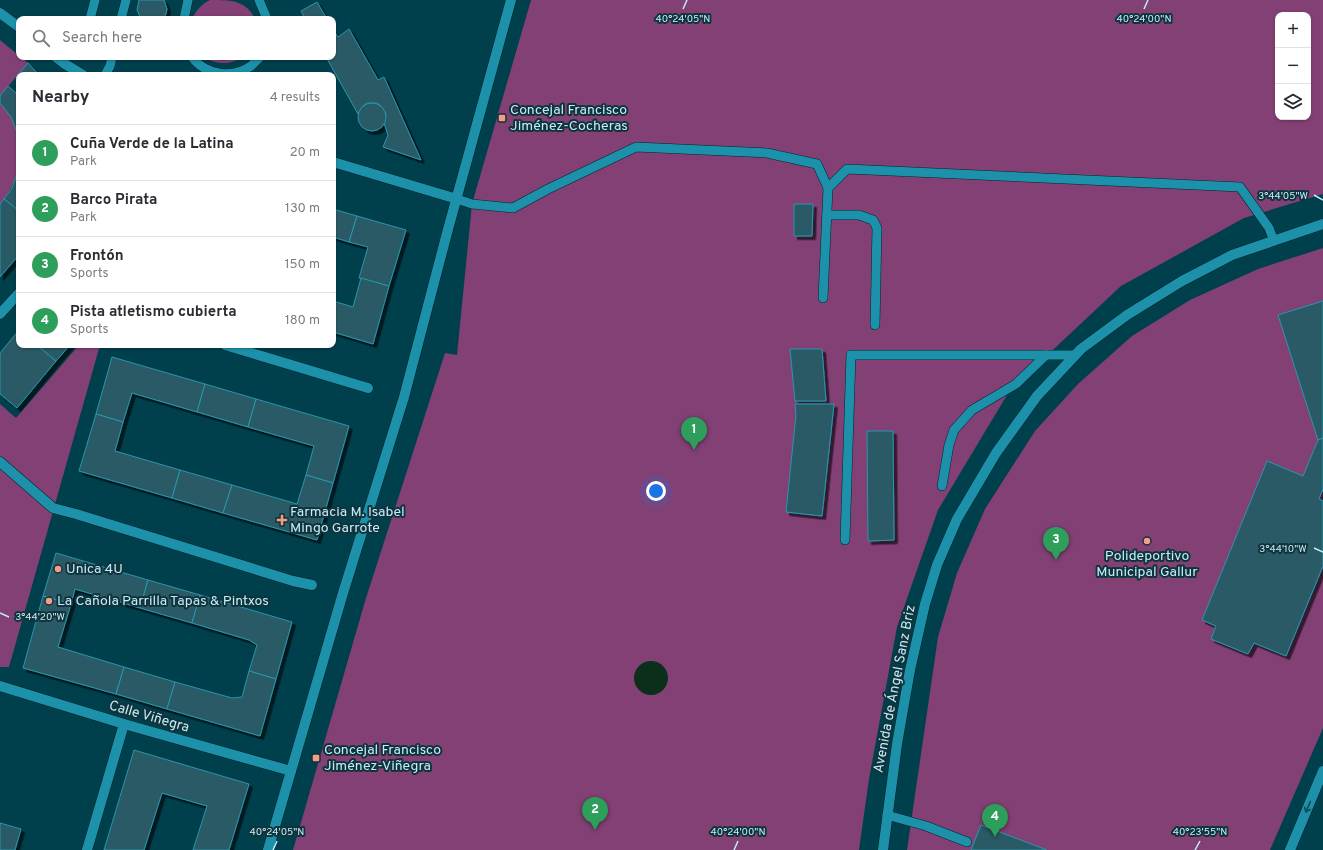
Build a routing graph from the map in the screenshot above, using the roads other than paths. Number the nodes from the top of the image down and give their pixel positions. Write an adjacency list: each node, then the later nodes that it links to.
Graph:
1 (95, 0): 7 (lane)
2 (126, 0): 8 (lane)
3 (188, 0): 9 (lane)
4 (259, 0): 10 (lane)
5 (511, 0): 24 (street)
6 (0, 13): 11 (street)
7 (91, 16)
8 (122, 16)
9 (185, 16)
10 (266, 16)
11 (16, 25)
12 (60, 60): 16 (street)
13 (111, 60): 19 (lane)
14 (194, 60): 20 (lane)
15 (257, 60): 21 (lane)
16 (65, 64): 17 (street); 18 (street)
17 (69, 72)
18 (78, 72)
19 (107, 72)
20 (214, 72)
21 (239, 72)
22 (336, 163): 24 (street)
23 (828, 188): 24 (lane); 25 (lane); 27 (lane)
24 (456, 199): 42 (street)
25 (827, 215): 29 (lane); 31 (lane)
26 (1323, 224): 27 (street, Avenida de Ángel Sanz Briz)
27 (1274, 241): 34 (street, Avenida de Ángel Sanz Briz)
28 (16, 295): 30 (street)
29 (823, 298)
30 (0, 314)
31 (875, 325)
32 (235, 348): 35 (street)
33 (1046, 355): 34 (lane); 37 (lane); 38 (lane)
34 (1076, 355): 44 (street, Avenida de Ángel Sanz Briz)
35 (368, 388)
36 (0, 462): 39 (street)
37 (942, 486)
38 (845, 540)
39 (312, 585)
40 (0, 686): 41 (street, Calle Viñegra)
41 (124, 724): 42 (street, Calle Viñegra); 46 (street)
42 (291, 771): 47 (street)
43 (1323, 771): 49 (street, one-way to 49)
44 (887, 815): 45 (lane); 48 (street, Avenida de Ángel Sanz Briz)
45 (967, 842)
46 (87, 850)
47 (268, 850)
48 (883, 850)
49 (1290, 850)

